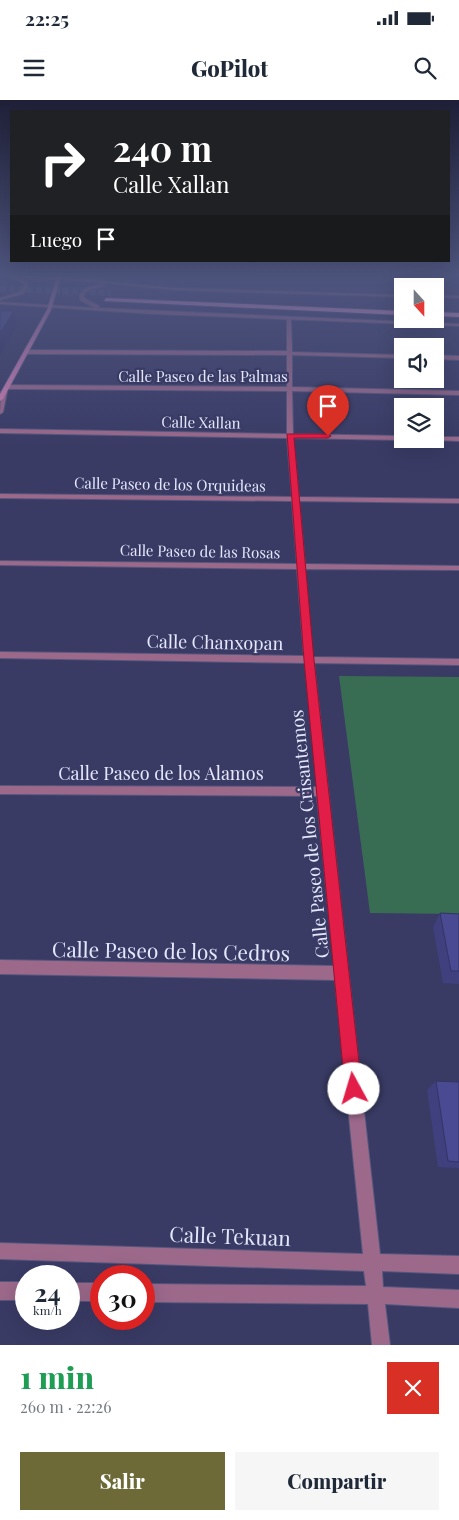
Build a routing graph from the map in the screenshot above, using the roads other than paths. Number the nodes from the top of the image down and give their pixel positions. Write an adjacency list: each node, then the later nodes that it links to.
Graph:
1 (37, 331): 3 (main road)
2 (289, 331): 4 (street, Calle Paseo de los Crisantemos)
3 (27, 352): 4 (street); 8 (main road)
4 (289, 352): 5 (street); 9 (street, Calle Paseo de los Crisantemos)
5 (394, 356)
6 (444, 357): 7 (street)
7 (459, 358)
8 (6, 389): 9 (street, Calle Paseo de las Palmas); 11 (main road); 12 (street)
9 (288, 389): 10 (street, Calle Paseo de las Palmas); 14 (street, Calle Paseo de los Crisantemos)
10 (459, 393)
11 (0, 399)
12 (0, 412)
13 (0, 431): 14 (street, Calle Xallan)
14 (290, 436): 15 (street, Calle Xallan); 19 (street, Calle Paseo de los Crisantemos)
15 (394, 438)
16 (444, 439): 17 (street)
17 (459, 439)
18 (0, 496): 19 (street, Calle Paseo de los Orquideas)
19 (295, 499): 20 (street, Calle Paseo de los Orquideas); 22 (street, Calle Paseo de los Crisantemos)
20 (459, 501)
21 (0, 563): 22 (street, Calle Paseo de las Rosas)
22 (301, 566): 23 (street, Calle Paseo de las Rosas); 25 (street, Calle Paseo de los Crisantemos)
23 (459, 568)
24 (0, 655): 25 (street, Calle Chanxopan)
25 (309, 660): 26 (street, Calle Chanxopan); 28 (street, Calle Paseo de los Crisantemos)
26 (459, 662)
27 (0, 790): 28 (street, Calle Paseo de los Alamos)
28 (323, 792): 30 (street, Calle Paseo de los Crisantemos)
29 (0, 967): 30 (street, Calle Paseo de los Cedros)
30 (341, 973): 32 (street, Calle Paseo de los Crisantemos)
31 (0, 1251): 32 (street, Calle Tekuan)
32 (373, 1262): 33 (street, Calle Tekuan); 37 (street, Calle Paseo de los Crisantemos)
33 (459, 1265)
34 (0, 1291): 35 (street)
35 (15, 1291)
36 (155, 1292): 37 (street)
37 (376, 1295): 38 (street); 39 (street, Calle Paseo de los Crisantemos)
38 (459, 1299)
39 (381, 1345)

